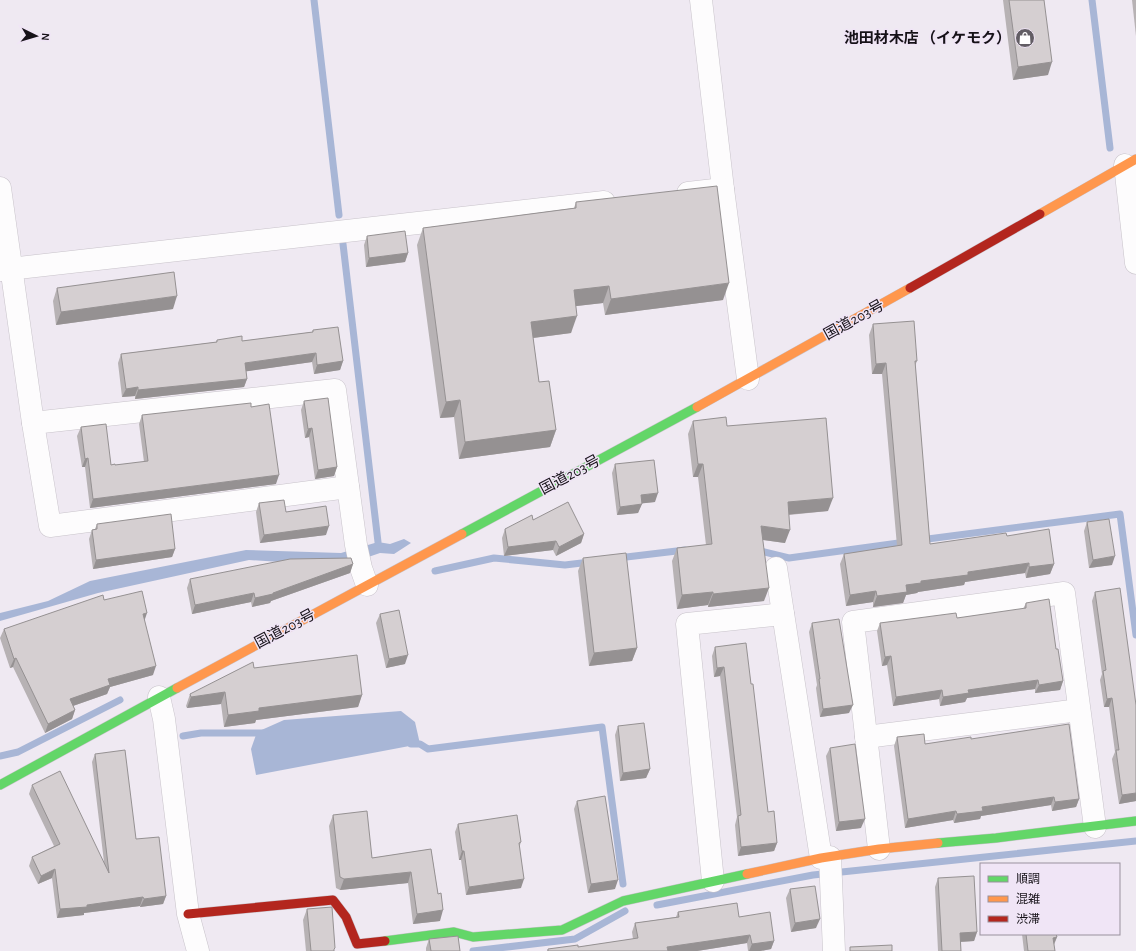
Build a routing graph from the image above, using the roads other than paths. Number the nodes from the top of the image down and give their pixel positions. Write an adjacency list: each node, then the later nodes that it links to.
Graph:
1 (701, 0): 4 (street)
2 (1131, 162): 7 (street); 9 (main road, 国道203号)
3 (0, 188): 8 (street)
4 (723, 189): 5 (street); 9 (street)
5 (668, 195)
6 (620, 200): 8 (street)
7 (1135, 252)
8 (6, 270): 10 (street)
9 (748, 379): 13 (main road, 国道203号)
10 (33, 423): 11 (street); 11 (street)
11 (348, 487): 13 (street)
12 (776, 568): 14 (street)
13 (364, 577): 15 (main road, 国道203号)
14 (783, 614): 22 (street); 23 (street)
15 (159, 697): 18 (main road, 国道203号); 24 (street)
16 (1079, 710): 17 (street); 17 (street); 20 (street)
17 (866, 737): 21 (street)
18 (0, 785)
19 (1136, 822): 20 (main road)
20 (1095, 827): 21 (main road)
21 (879, 849): 22 (main road)
22 (826, 858): 23 (main road); 27 (street)
23 (713, 882): 25 (main road)
24 (188, 914): 25 (main road); 26 (street)
25 (358, 948)
26 (198, 951)
27 (834, 951)

